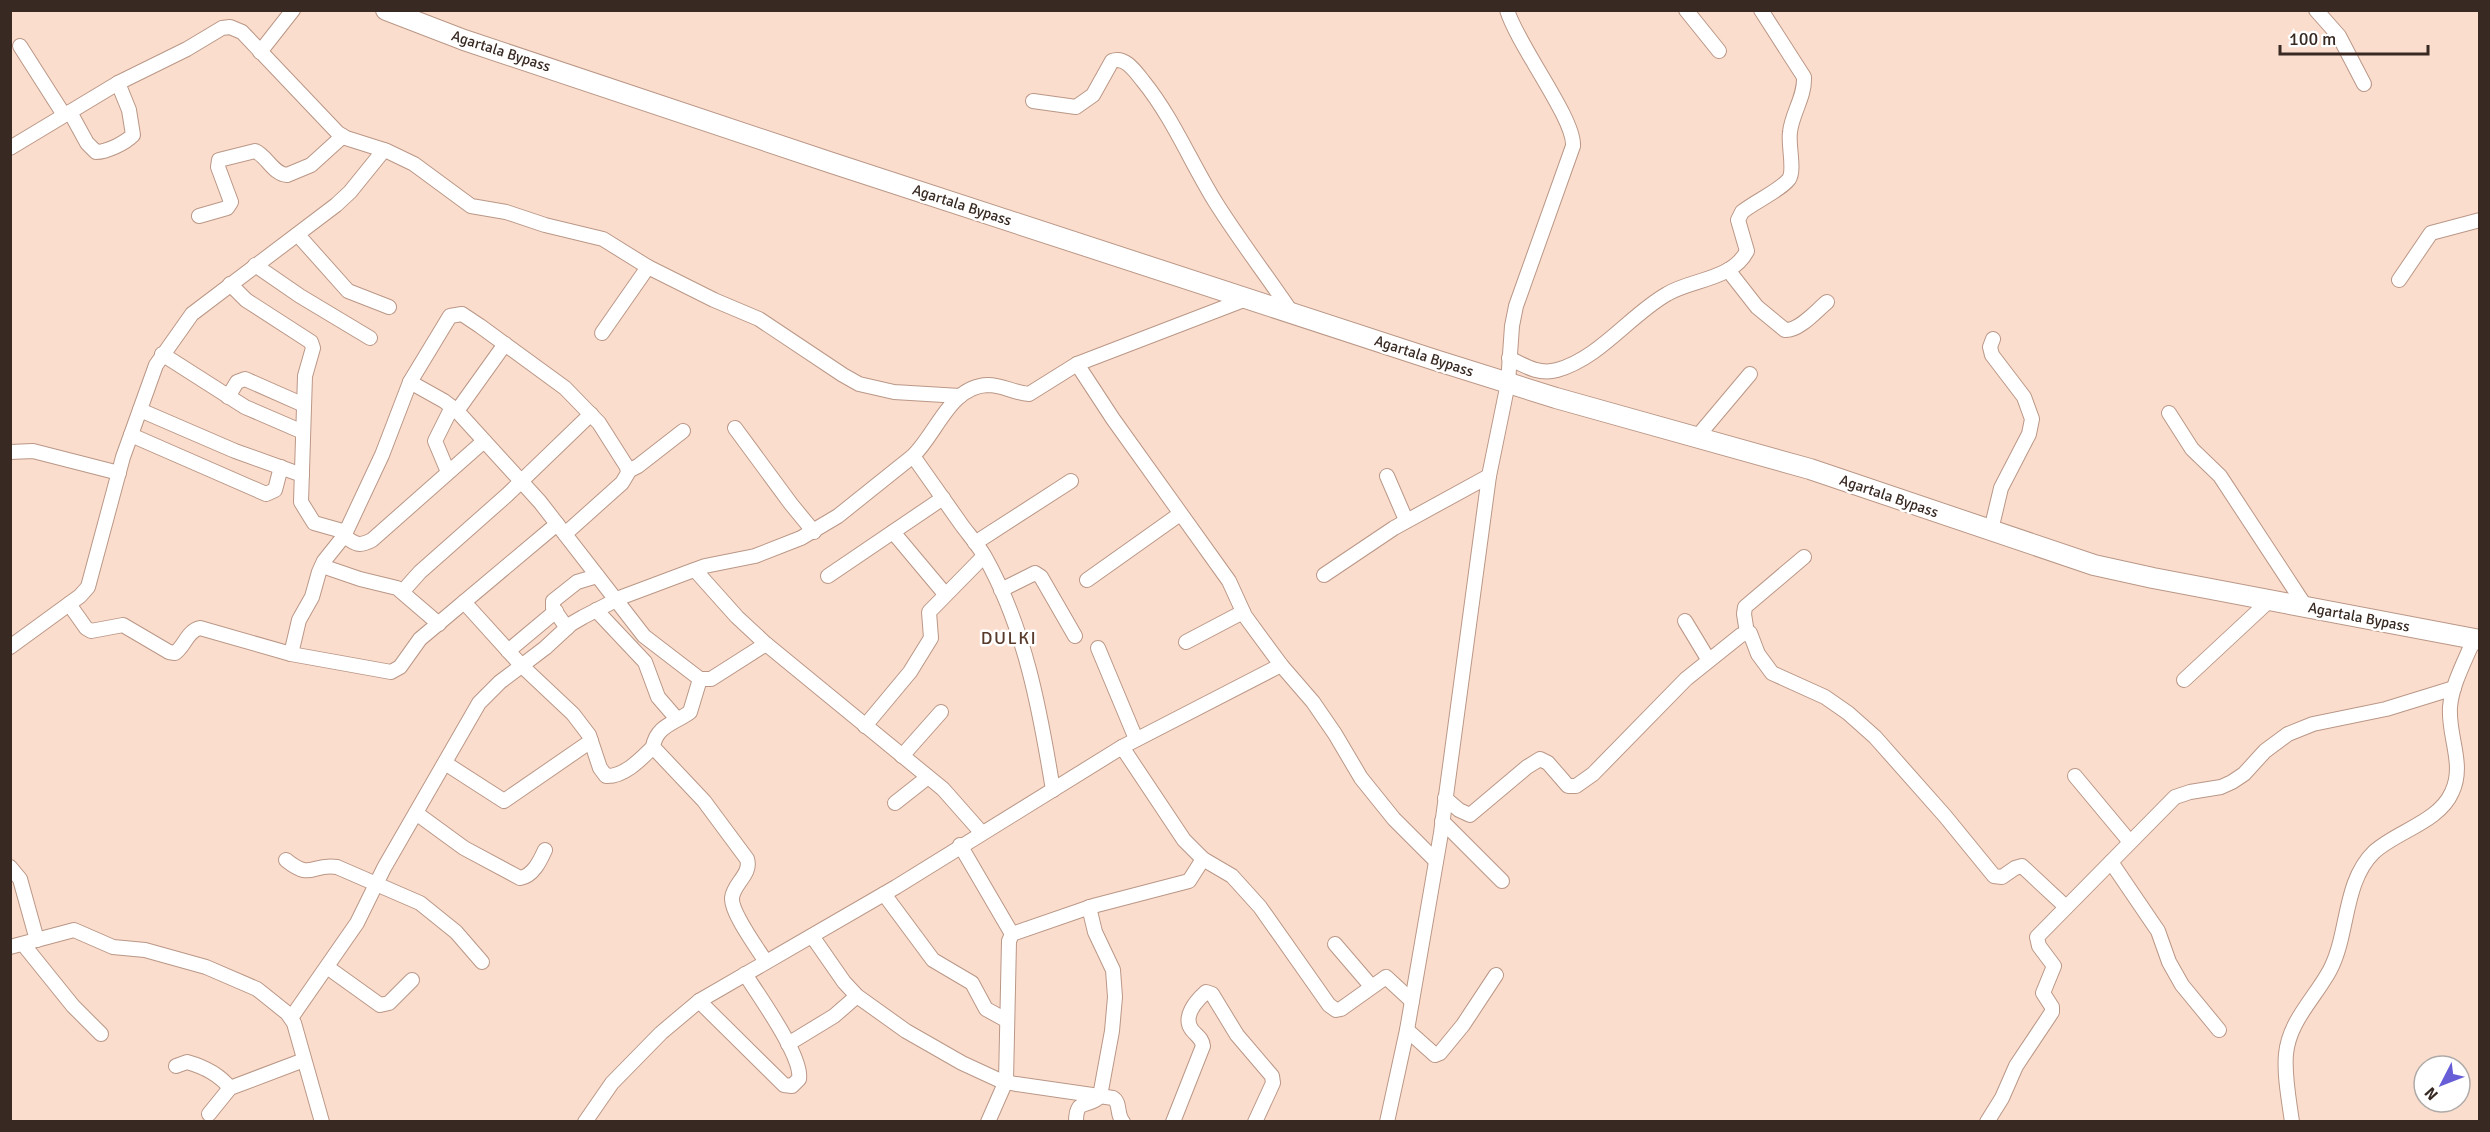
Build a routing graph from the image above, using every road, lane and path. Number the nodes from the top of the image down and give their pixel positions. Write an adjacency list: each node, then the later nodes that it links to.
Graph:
1 (293, 10): 9 (street)
2 (386, 10): 25 (highway, Agartala Bypass)
3 (1507, 10): 34 (street)
4 (1686, 10): 8 (street)
5 (1761, 10): 22 (street)
6 (2316, 10): 11 (street)
7 (20, 45): 13 (street)
8 (1719, 51)
9 (260, 52): 10 (street); 14 (street)
10 (118, 83): 13 (street); 13 (street)
11 (2364, 84)
12 (1033, 101): 28 (street)
13 (67, 113): 15 (street)
14 (343, 136): 16 (street); 17 (street)
15 (10, 148)
16 (384, 150): 19 (street); 21 (street)
17 (199, 216)
18 (2480, 220): 23 (street)
19 (298, 235): 20 (street); 27 (street)
20 (255, 265): 24 (street); 30 (street)
21 (648, 267): 29 (street); 39 (street)
22 (1728, 270): 26 (street); 34 (street)
23 (2399, 280)
24 (230, 284): 33 (street); 41 (street)
25 (1249, 298): 28 (highway, Agartala Bypass); 35 (street)
26 (1827, 302)
27 (389, 307)
28 (1292, 313): 38 (highway, Agartala Bypass)
29 (602, 333)
30 (370, 338)
31 (1994, 339): 67 (street)
32 (505, 344): 37 (street); 42 (street); 45 (street)
33 (162, 354): 40 (street); 43 (street)
34 (1509, 358): 38 (street)
35 (1077, 364): 39 (street); 64 (street)
36 (1750, 374): 50 (street)
37 (410, 382): 42 (street); 70 (street)
38 (1508, 383): 50 (highway, Agartala Bypass); 60 (street)
39 (960, 396): 53 (street)
40 (228, 397): 41 (street); 48 (street)
41 (304, 405): 48 (street)
42 (454, 409): 51 (street); 56 (street)
43 (140, 410): 49 (street); 54 (street)
44 (2169, 413): 87 (street)
45 (591, 414): 55 (street); 61 (street)
46 (735, 428): 68 (street)
47 (683, 430): 55 (street)
48 (303, 432): 58 (street)
49 (131, 435): 54 (street); 57 (street)
50 (1697, 436): 67 (highway, Agartala Bypass)
51 (484, 441): 56 (street); 61 (street)
52 (10, 452): 57 (street)
53 (913, 456): 63 (street); 68 (street)
54 (281, 468): 58 (street)
55 (628, 471): 66 (street)
56 (448, 472): 70 (street)
57 (119, 473): 86 (street)
58 (302, 475): 70 (street)
59 (1386, 476): 65 (street)
60 (1489, 476): 65 (street); 121 (street)
61 (522, 481): 66 (street); 81 (street)
62 (1071, 481): 71 (street)
63 (943, 498): 69 (street); 71 (street)
64 (1180, 514): 79 (street); 90 (street)
65 (1406, 520): 76 (street)
66 (561, 529): 77 (street); 85 (street)
67 (1990, 530): 84 (highway, Agartala Bypass)
68 (814, 532): 75 (street)
69 (894, 532): 78 (street); 82 (street)
70 (345, 534): 74 (street)
71 (975, 543): 72 (street)
72 (984, 556): 80 (street); 82 (street)
73 (1804, 557): 94 (street)
74 (322, 566): 81 (street); 102 (street)
75 (695, 570): 83 (street); 98 (street)
76 (1324, 575)
77 (597, 576): 83 (street); 89 (street)
78 (828, 576)
79 (1087, 580)
80 (1001, 590): 95 (street); 120 (street)
81 (403, 591): 92 (street)
82 (945, 594): 111 (street)
83 (615, 600): 88 (street); 106 (street)
84 (2270, 600): 87 (highway, Agartala Bypass); 107 (street)
85 (464, 603): 92 (street); 101 (street)
86 (69, 604): 99 (street); 102 (street)
87 (2306, 607): 96 (highway, Agartala Bypass)
88 (596, 610): 93 (street); 110 (street)
89 (555, 611): 93 (street); 101 (street)
90 (1243, 612): 97 (street); 104 (street)
91 (1685, 621): 103 (street)
92 (439, 624): 102 (street)
93 (567, 628): 105 (street)
94 (1747, 633): 103 (street); 138 (street)
95 (1076, 636)
96 (2477, 640): 108 (street)
97 (1186, 642)
98 (766, 644): 106 (street); 111 (street)
99 (10, 647)
100 (1098, 648): 112 (street)
101 (508, 651): 105 (street)
102 (291, 654)
103 (1708, 659): 121 (street)
104 (1281, 665): 112 (street); 131 (street)
105 (522, 666): 113 (street); 117 (street)
106 (700, 679): 110 (street)
107 (2184, 680)
108 (2454, 688): 126 (street); 175 (street)
109 (941, 712): 116 (street)
110 (677, 719): 114 (street)
111 (865, 726): 116 (street)
112 (1136, 739): 115 (street)
113 (591, 741): 114 (street); 117 (street)
114 (652, 747): 145 (street)
115 (1122, 747): 120 (street); 129 (street)
116 (902, 756): 119 (street)
117 (445, 763): 123 (street)
118 (2075, 776): 126 (street)
119 (928, 777): 122 (street); 125 (street)
120 (1053, 790): 125 (street)
121 (1445, 798): 124 (street)
122 (895, 803)
123 (416, 813): 128 (street); 135 (street)
124 (1442, 821): 131 (street); 134 (street)
125 (981, 832): 127 (street)
126 (2130, 842): 132 (street)
127 (960, 845): 136 (street); 139 (street)
128 (545, 850)
129 (1203, 859): 137 (street); 150 (street)
130 (286, 860): 135 (street)
131 (1436, 861): 153 (street)
132 (2111, 862): 138 (street); 157 (street)
133 (10, 867): 141 (street)
134 (1502, 881)
135 (377, 883): 144 (street); 146 (street)
136 (884, 894): 140 (street); 155 (street)
137 (1089, 907): 139 (street); 164 (street)
138 (2066, 907): 174 (street)
139 (1012, 934): 155 (street)
140 (812, 936): 145 (street); 151 (street)
141 (37, 940): 143 (street); 154 (street)
142 (1335, 944): 150 (street)
143 (17, 946): 158 (street)
144 (482, 962)
145 (766, 962): 147 (street)
146 (327, 967): 149 (street); 154 (street)
147 (745, 974): 152 (street); 159 (street)
148 (1496, 975): 156 (street)
149 (412, 980)
150 (1371, 986): 153 (street)
151 (857, 996): 159 (street); 162 (street)
152 (699, 1001): 159 (street); 168 (street)
153 (1412, 1001): 156 (street)
154 (291, 1018): 160 (street)
155 (1006, 1020): 162 (street)
156 (1407, 1030): 173 (street)
157 (2219, 1030)
158 (101, 1034)
159 (788, 1044)
160 (304, 1060): 163 (street); 167 (street)
161 (176, 1066): 163 (street)
162 (1005, 1082): 164 (street); 169 (street)
163 (230, 1088): 165 (street)
164 (1100, 1096): 170 (street); 171 (street)
165 (209, 1114)
166 (1259, 1120): 172 (street)
167 (322, 1122)
168 (585, 1122)
169 (988, 1122)
170 (1076, 1122)
171 (1123, 1122)
172 (1173, 1122)
173 (1387, 1122)
174 (1987, 1122)
175 (2292, 1122)

